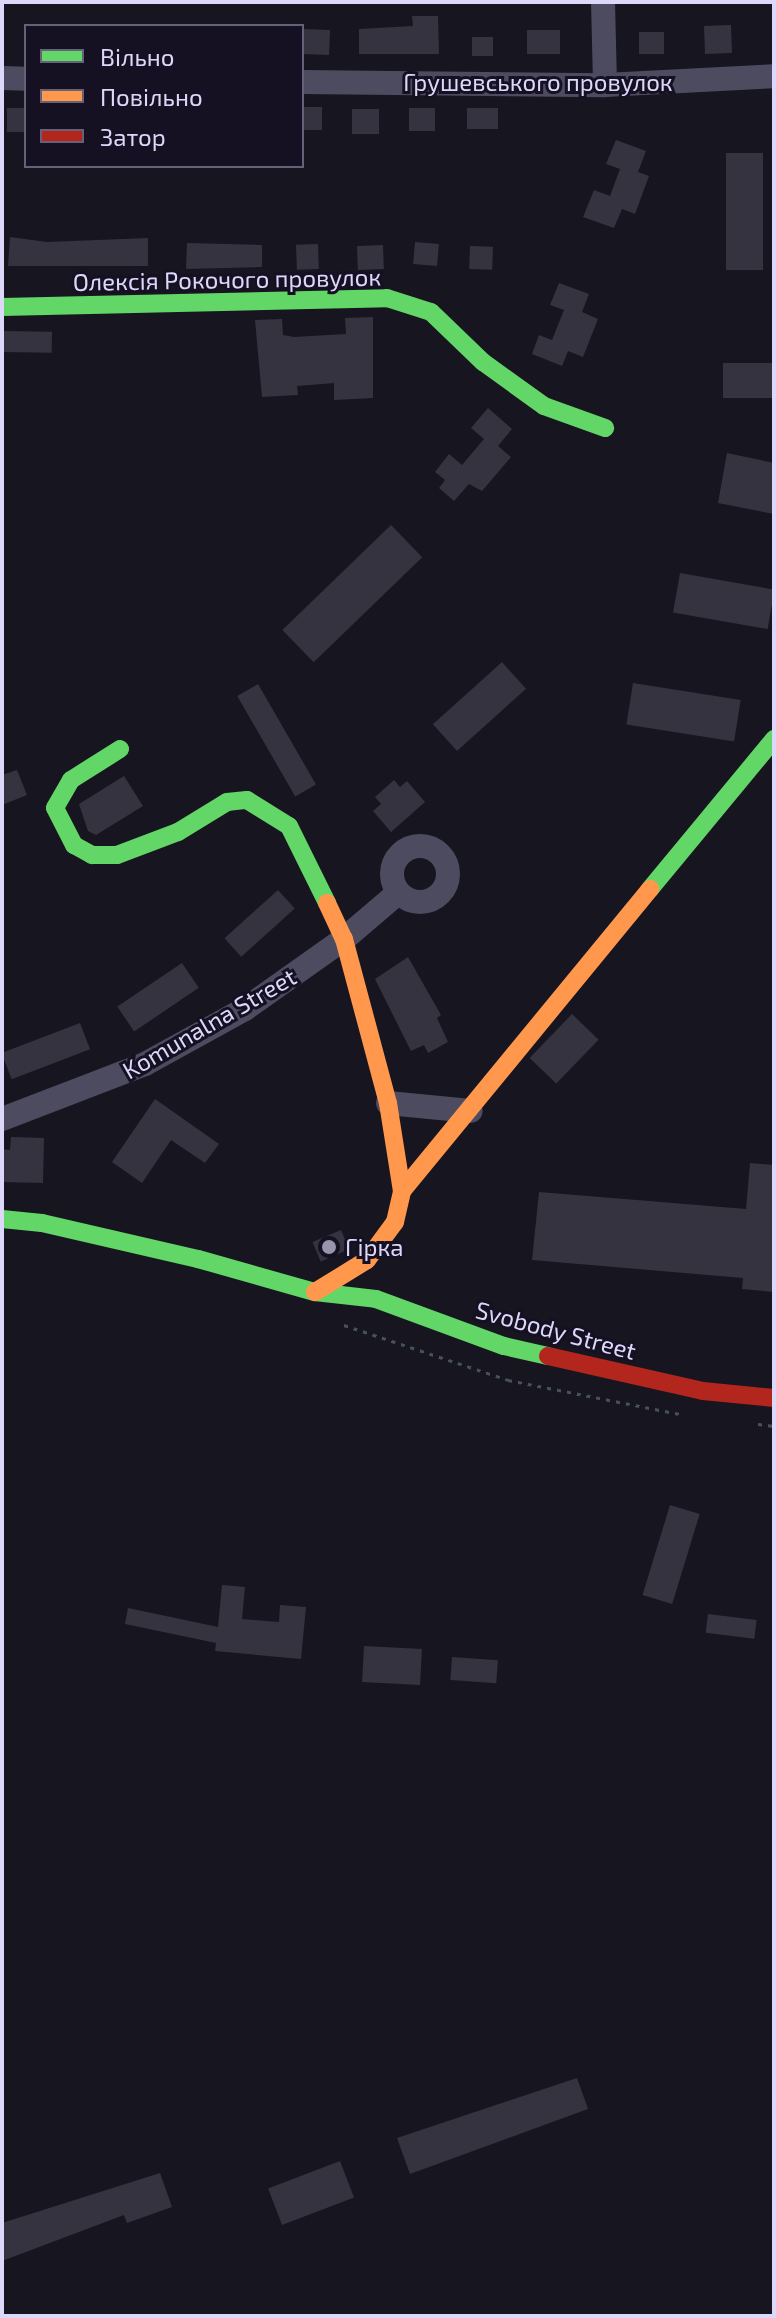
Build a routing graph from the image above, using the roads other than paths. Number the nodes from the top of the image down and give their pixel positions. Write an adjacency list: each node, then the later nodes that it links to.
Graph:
1 (603, 2): 6 (street)
2 (774, 76): 6 (street, Грушевського провулок)
3 (2, 78): 4 (street)
4 (24, 79)
5 (304, 82): 6 (street, Грушевського провулок)
6 (605, 85)
7 (2, 307): 8 (street, Олексія Рокочого провулок)
8 (605, 428)
9 (774, 739): 14 (street)
10 (120, 749): 12 (street)
11 (398, 893): 12 (street, Komunalna Street)
12 (344, 939): 13 (street); 15 (street, Komunalna Street)
13 (388, 1103): 14 (street); 16 (street)
14 (471, 1111): 16 (street)
15 (2, 1119)
16 (402, 1191): 18 (street)
17 (2, 1219): 18 (street, Svobody Street)
18 (315, 1292): 19 (street, Svobody Street)
19 (774, 1398)

